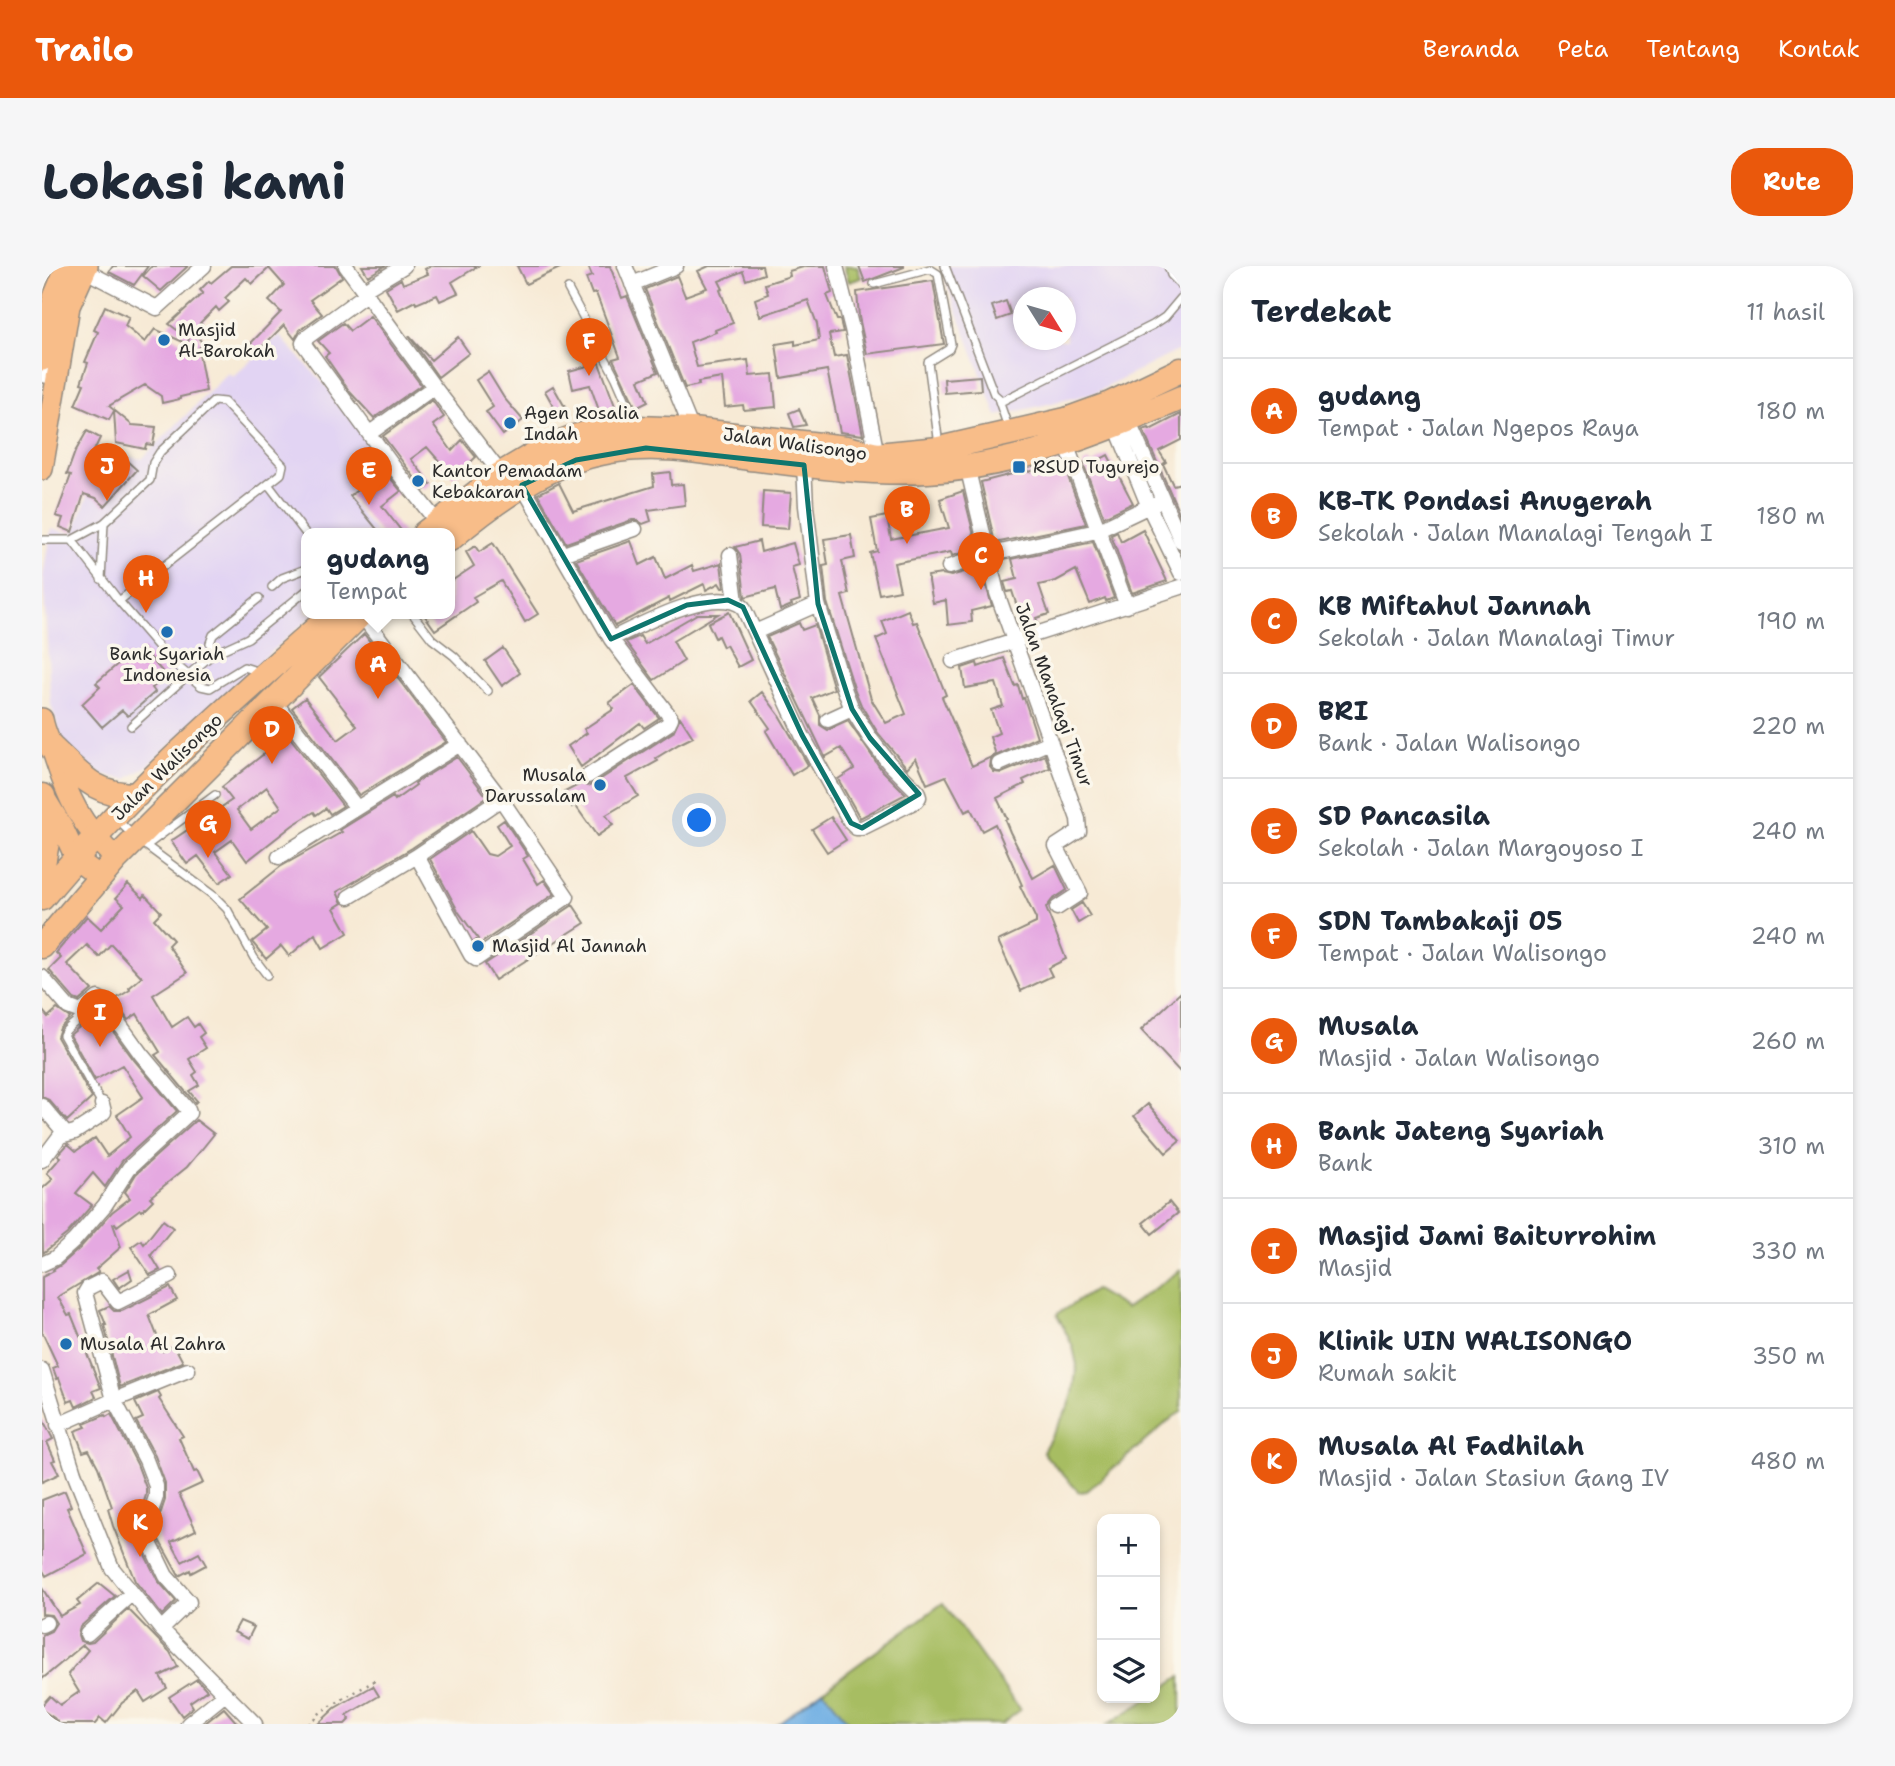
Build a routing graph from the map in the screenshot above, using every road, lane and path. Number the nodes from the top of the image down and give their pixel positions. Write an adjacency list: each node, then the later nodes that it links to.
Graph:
1 (204, 266): 9 (street)
2 (346, 266): 14 (street)
3 (404, 266): 14 (street)
4 (625, 266): 10 (street)
5 (676, 266): 10 (street)
6 (836, 266): 29 (street)
7 (946, 266): 21 (lane)
8 (1168, 266): 12 (lane)
9 (79, 267): 16 (main road); 18 (main road)
10 (632, 284): 24 (street)
11 (874, 284): 28 (lane)
12 (1181, 285)
13 (568, 289): 23 (lane)
14 (365, 292): 19 (street); 25 (street)
15 (1181, 298): 21 (lane)
16 (42, 360)
17 (1181, 370): 26 (highway, Jalan Walisongo)
18 (50, 376): 32 (main road)
19 (434, 387): 25 (street); 33 (street)
20 (1181, 398): 22 (highway, Jalan Walisongo)
21 (999, 401): 26 (lane)
22 (1122, 423): 27 (highway, Jalan Walisongo); 35 (street); 36 (street)
23 (637, 428): 24 (highway, Jalan Walisongo); 33 (highway, Jalan Walisongo)
24 (692, 430): 29 (highway, Jalan Walisongo)
25 (370, 433): 39 (street)
26 (1010, 433): 28 (highway, Jalan Walisongo)
27 (1066, 444): 31 (highway, Jalan Walisongo); 41 (street)
28 (939, 449): 29 (highway, Jalan Walisongo)
29 (877, 455)
30 (804, 465): 31 (highway, Jalan Walisongo); 33 (highway, Jalan Walisongo); 59 (street)
31 (967, 466): 48 (street, Jalan Manalagi Timur)
32 (42, 469)
33 (511, 479): 39 (highway, Jalan Walisongo); 46 (street)
34 (268, 484): 37 (lane); 38 (lane); 57 (lane)
35 (1163, 500): 36 (street); 44 (street)
36 (1149, 507): 41 (street); 45 (street)
37 (104, 523): 43 (lane); 52 (lane)
38 (301, 528)
39 (443, 528)
40 (635, 529): 46 (street)
41 (1097, 531): 48 (street); 60 (street)
42 (42, 540): 43 (lane)
43 (72, 540): 52 (lane)
44 (1181, 541)
45 (1176, 551): 51 (street)
46 (563, 554): 66 (street)
47 (730, 555): 58 (street)
48 (987, 555): 49 (street); 67 (street, Jalan Manalagi Timur)
49 (949, 567)
50 (301, 571): 53 (lane)
51 (1181, 573)
52 (100, 580): 57 (lane)
53 (272, 587)
54 (1181, 587): 60 (street)
55 (301, 595): 68 (lane)
56 (259, 598): 68 (lane)
57 (119, 601): 70 (lane)
58 (736, 602): 65 (street); 66 (street)
59 (818, 604): 65 (street); 74 (street)
60 (1127, 606): 67 (street)
61 (327, 619): 71 (highway, Jalan Walisongo)
62 (355, 619): 73 (highway, Jalan Walisongo)
63 (366, 619): 79 (street)
64 (417, 619): 72 (lane)
65 (755, 632): 74 (street)
66 (611, 639): 82 (street)
67 (1013, 641): 69 (street); 78 (street, Jalan Manalagi Timur)
68 (213, 654): 70 (lane)
69 (953, 661)
70 (188, 675): 71 (lane); 77 (lane)
71 (264, 675): 84 (highway, Jalan Walisongo)
72 (488, 691)
73 (274, 701): 87 (street); 90 (highway, Jalan Walisongo)
74 (852, 709): 76 (street)
75 (42, 719): 80 (main road)
76 (828, 720)
77 (131, 726)
78 (1050, 742): 81 (street); 98 (street, Jalan Manalagi Timur)
79 (460, 744): 86 (street); 87 (street)
80 (52, 748): 84 (highway); 89 (main road)
81 (999, 764)
82 (588, 776)
83 (42, 795): 93 (main road); 95 (highway)
84 (137, 795): 88 (highway, Jalan Walisongo)
85 (215, 795): 90 (lane)
86 (501, 799): 91 (street); 91 (street)
87 (357, 808): 92 (street)
88 (115, 817): 89 (highway, Jalan Walisongo); 90 (lane)
89 (94, 838): 93 (highway, Jalan Walisongo); 94 (main road)
90 (141, 842): 94 (highway, Jalan Walisongo); 100 (lane)
91 (417, 856): 96 (street)
92 (279, 857)
93 (77, 860): 94 (main road); 97 (highway, Jalan Walisongo)
94 (108, 868): 99 (highway, Jalan Walisongo)
95 (42, 870)
96 (349, 897)
97 (42, 898)
98 (1057, 908)
99 (42, 946)
100 (267, 975)
101 (42, 977): 102 (street)
102 (82, 1012): 103 (lane); 107 (street)
103 (102, 1104): 105 (street)
104 (42, 1106): 105 (street)
105 (65, 1133): 106 (street)
106 (42, 1160)
107 (42, 1264)
108 (170, 1276): 111 (street)
109 (42, 1370): 112 (street)
110 (188, 1370): 111 (street)
111 (114, 1400): 112 (street); 114 (street)
112 (58, 1425): 113 (street)
113 (131, 1594): 114 (street); 115 (street)
114 (161, 1629): 117 (street)
115 (87, 1634)
116 (376, 1680): 122 (path)
117 (224, 1695): 120 (street); 121 (street)
118 (42, 1722): 119 (street)
119 (47, 1724)
120 (188, 1724)
121 (255, 1724)
122 (309, 1724)

